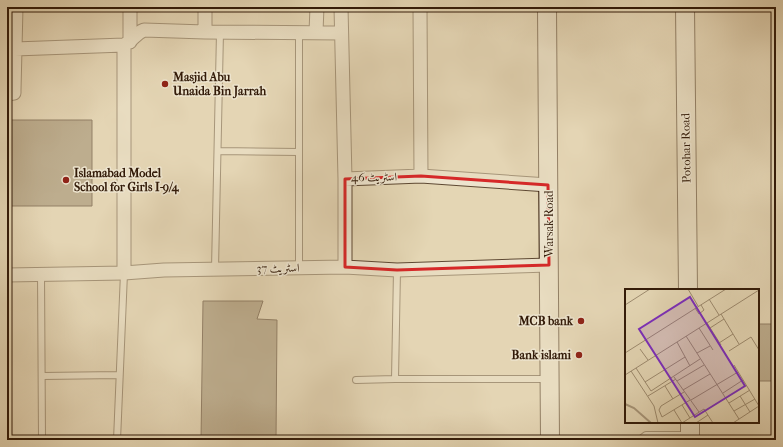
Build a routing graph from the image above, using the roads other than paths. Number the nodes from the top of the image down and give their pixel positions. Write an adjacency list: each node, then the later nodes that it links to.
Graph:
1 (16, 7): 15 (street)
2 (130, 7): 14 (street)
3 (205, 7): 9 (street)
4 (316, 7): 12 (street)
5 (341, 7): 13 (street, اسٹریٹ 46)
6 (420, 7): 19 (street)
7 (548, 7): 21 (street, Warsak Road)
8 (685, 7): 30 (street, Potohar Road)
9 (205, 32): 10 (street); 14 (street)
10 (220, 32): 11 (street); 17 (lane)
11 (299, 32): 12 (street); 18 (lane)
12 (316, 32): 13 (street)
13 (340, 33): 20 (street, اسٹریٹ 46)
14 (127, 43): 15 (street); 27 (street)
15 (15, 48): 16 (street)
16 (10, 94)
17 (218, 151): 18 (lane); 25 (lane)
18 (299, 152): 24 (lane)
19 (421, 176): 20 (street, اسٹریٹ 46); 21 (street, اسٹریٹ 46)
20 (345, 179): 23 (street)
21 (548, 185): 22 (street, Warsak Road)
22 (549, 265): 26 (street, اسٹریٹ 37); 34 (street, Warsak Road)
23 (345, 267): 24 (street, اسٹریٹ 37); 26 (street, اسٹریٹ 37)
24 (299, 268): 25 (street, اسٹریٹ 37)
25 (215, 269): 27 (street, اسٹریٹ 37)
26 (397, 270): 33 (lane)
27 (124, 273): 28 (street, اسٹریٹ 37); 31 (lane)
28 (41, 274): 29 (street, اسٹریٹ 37); 32 (lane)
29 (7, 276)
30 (688, 289)
31 (119, 375): 32 (lane); 38 (lane)
32 (42, 376): 37 (lane)
33 (395, 379): 34 (lane); 35 (lane)
34 (550, 379): 39 (street, Warsak Road)
35 (356, 380)
36 (690, 432): 40 (lane)
37 (42, 440)
38 (117, 440)
39 (550, 440)
40 (642, 440)

